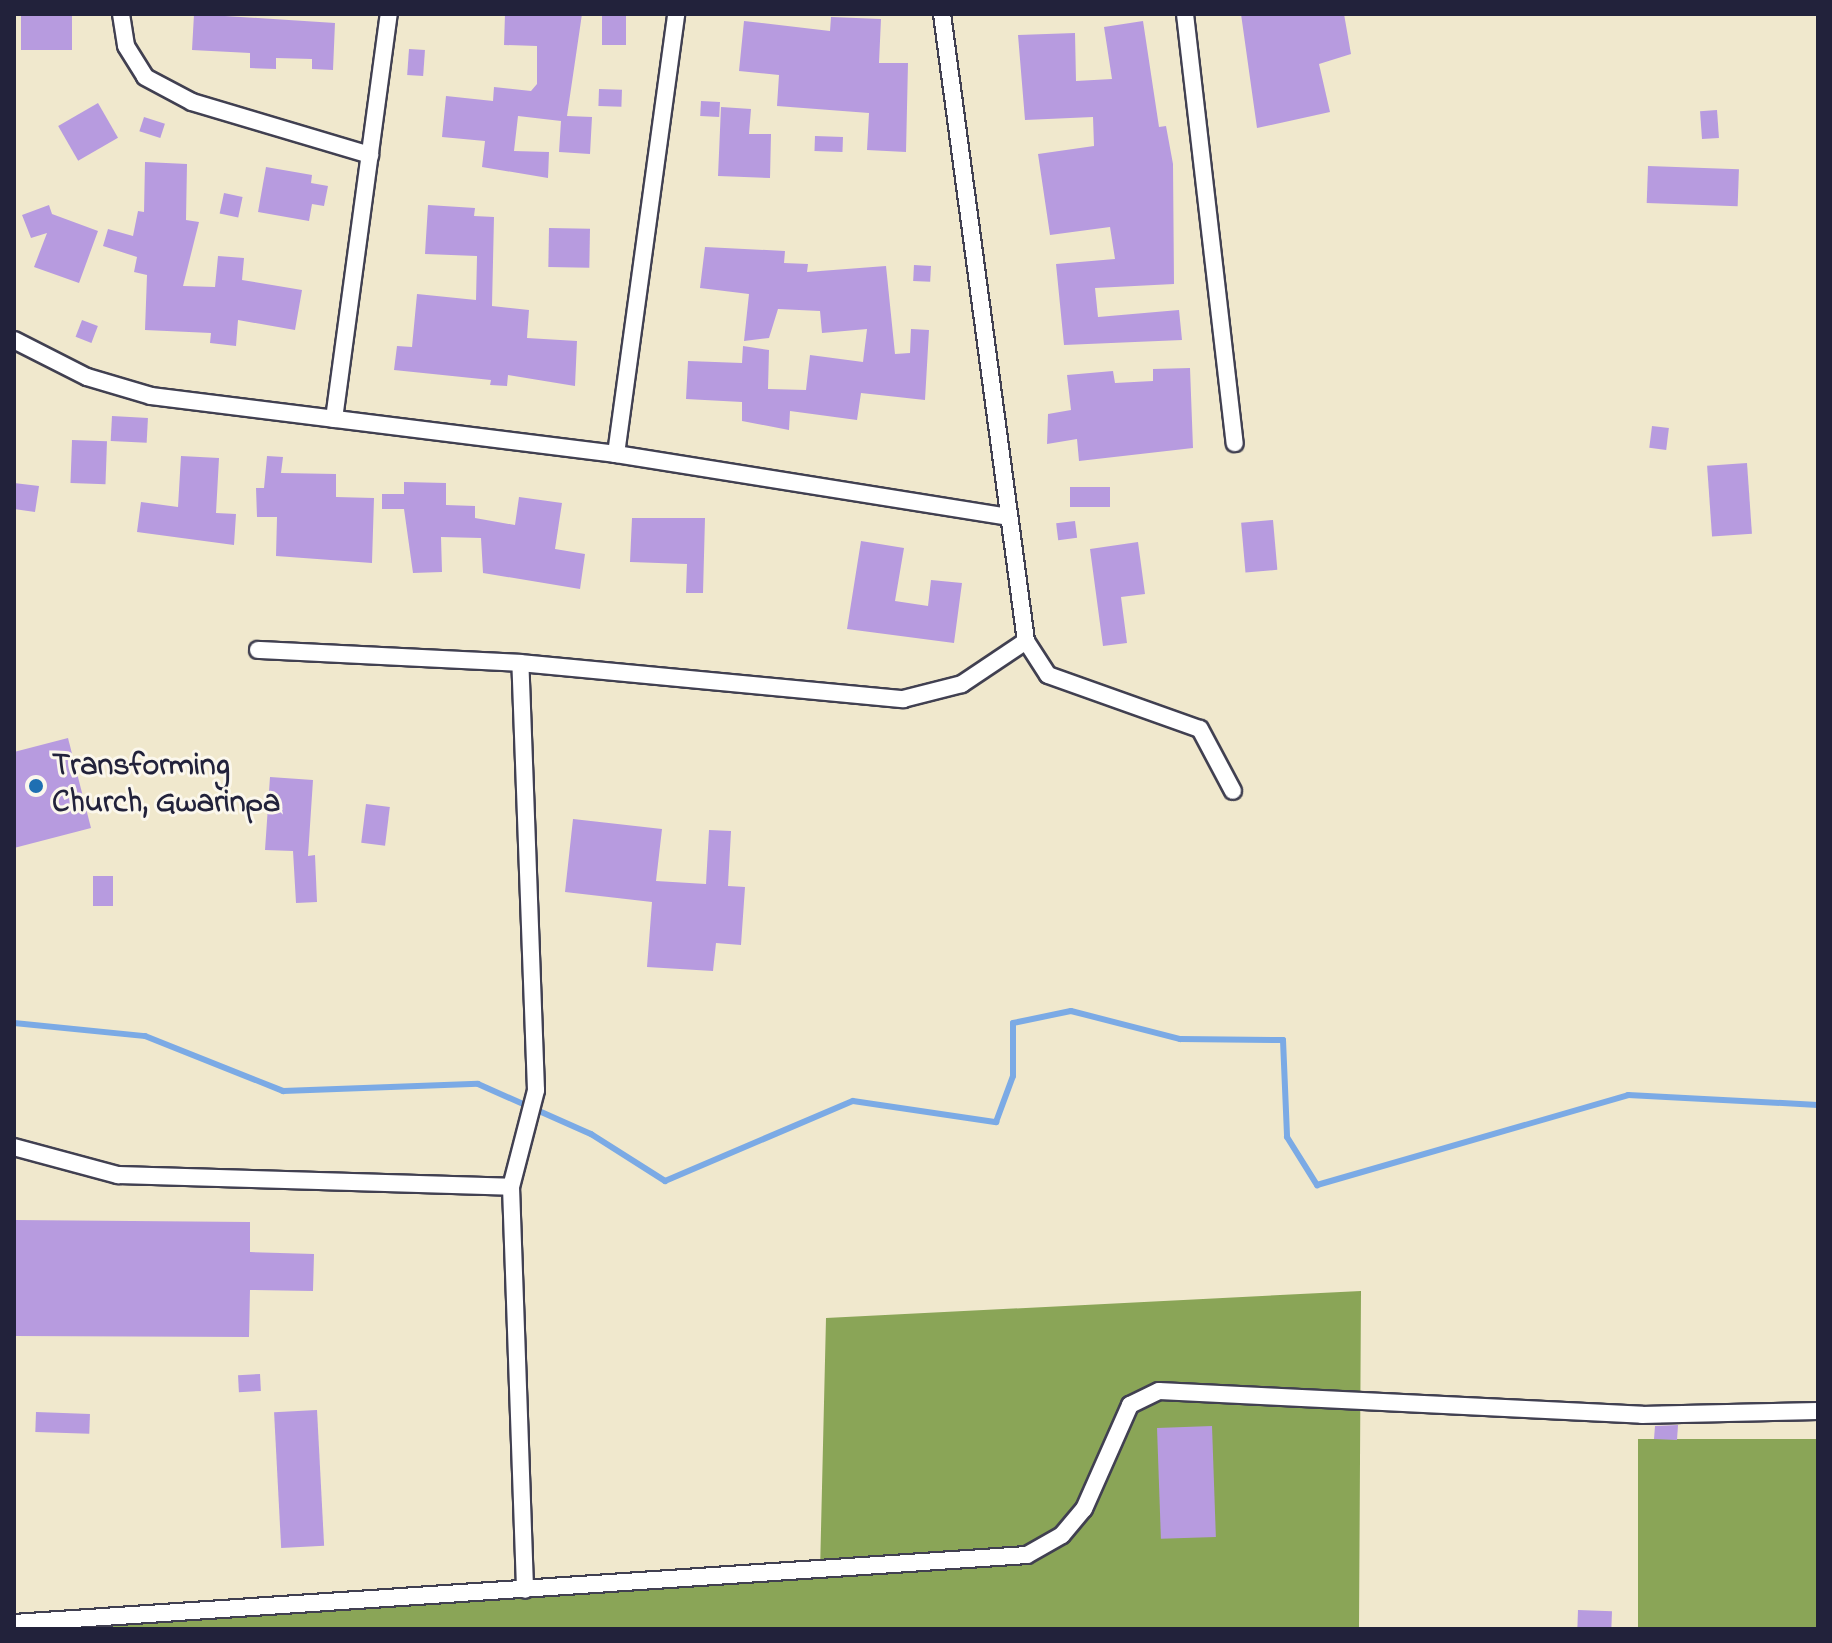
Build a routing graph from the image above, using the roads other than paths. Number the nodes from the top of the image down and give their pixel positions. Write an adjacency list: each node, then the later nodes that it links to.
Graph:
1 (121, 14): 6 (street)
2 (389, 14): 6 (street)
3 (676, 14): 10 (street)
4 (942, 14): 11 (street)
5 (1185, 14): 9 (street)
6 (370, 155): 8 (street)
7 (14, 340): 8 (street)
8 (334, 419): 10 (street)
9 (1235, 443)
10 (616, 454): 11 (street)
11 (1005, 516): 12 (street)
12 (1026, 641): 14 (street); 15 (street)
13 (258, 650): 14 (street)
14 (520, 663): 17 (street)
15 (1233, 791)
16 (14, 1147): 17 (street)
17 (511, 1187): 19 (street)
18 (1818, 1411): 19 (street)
19 (525, 1590): 20 (street)
20 (14, 1623)

